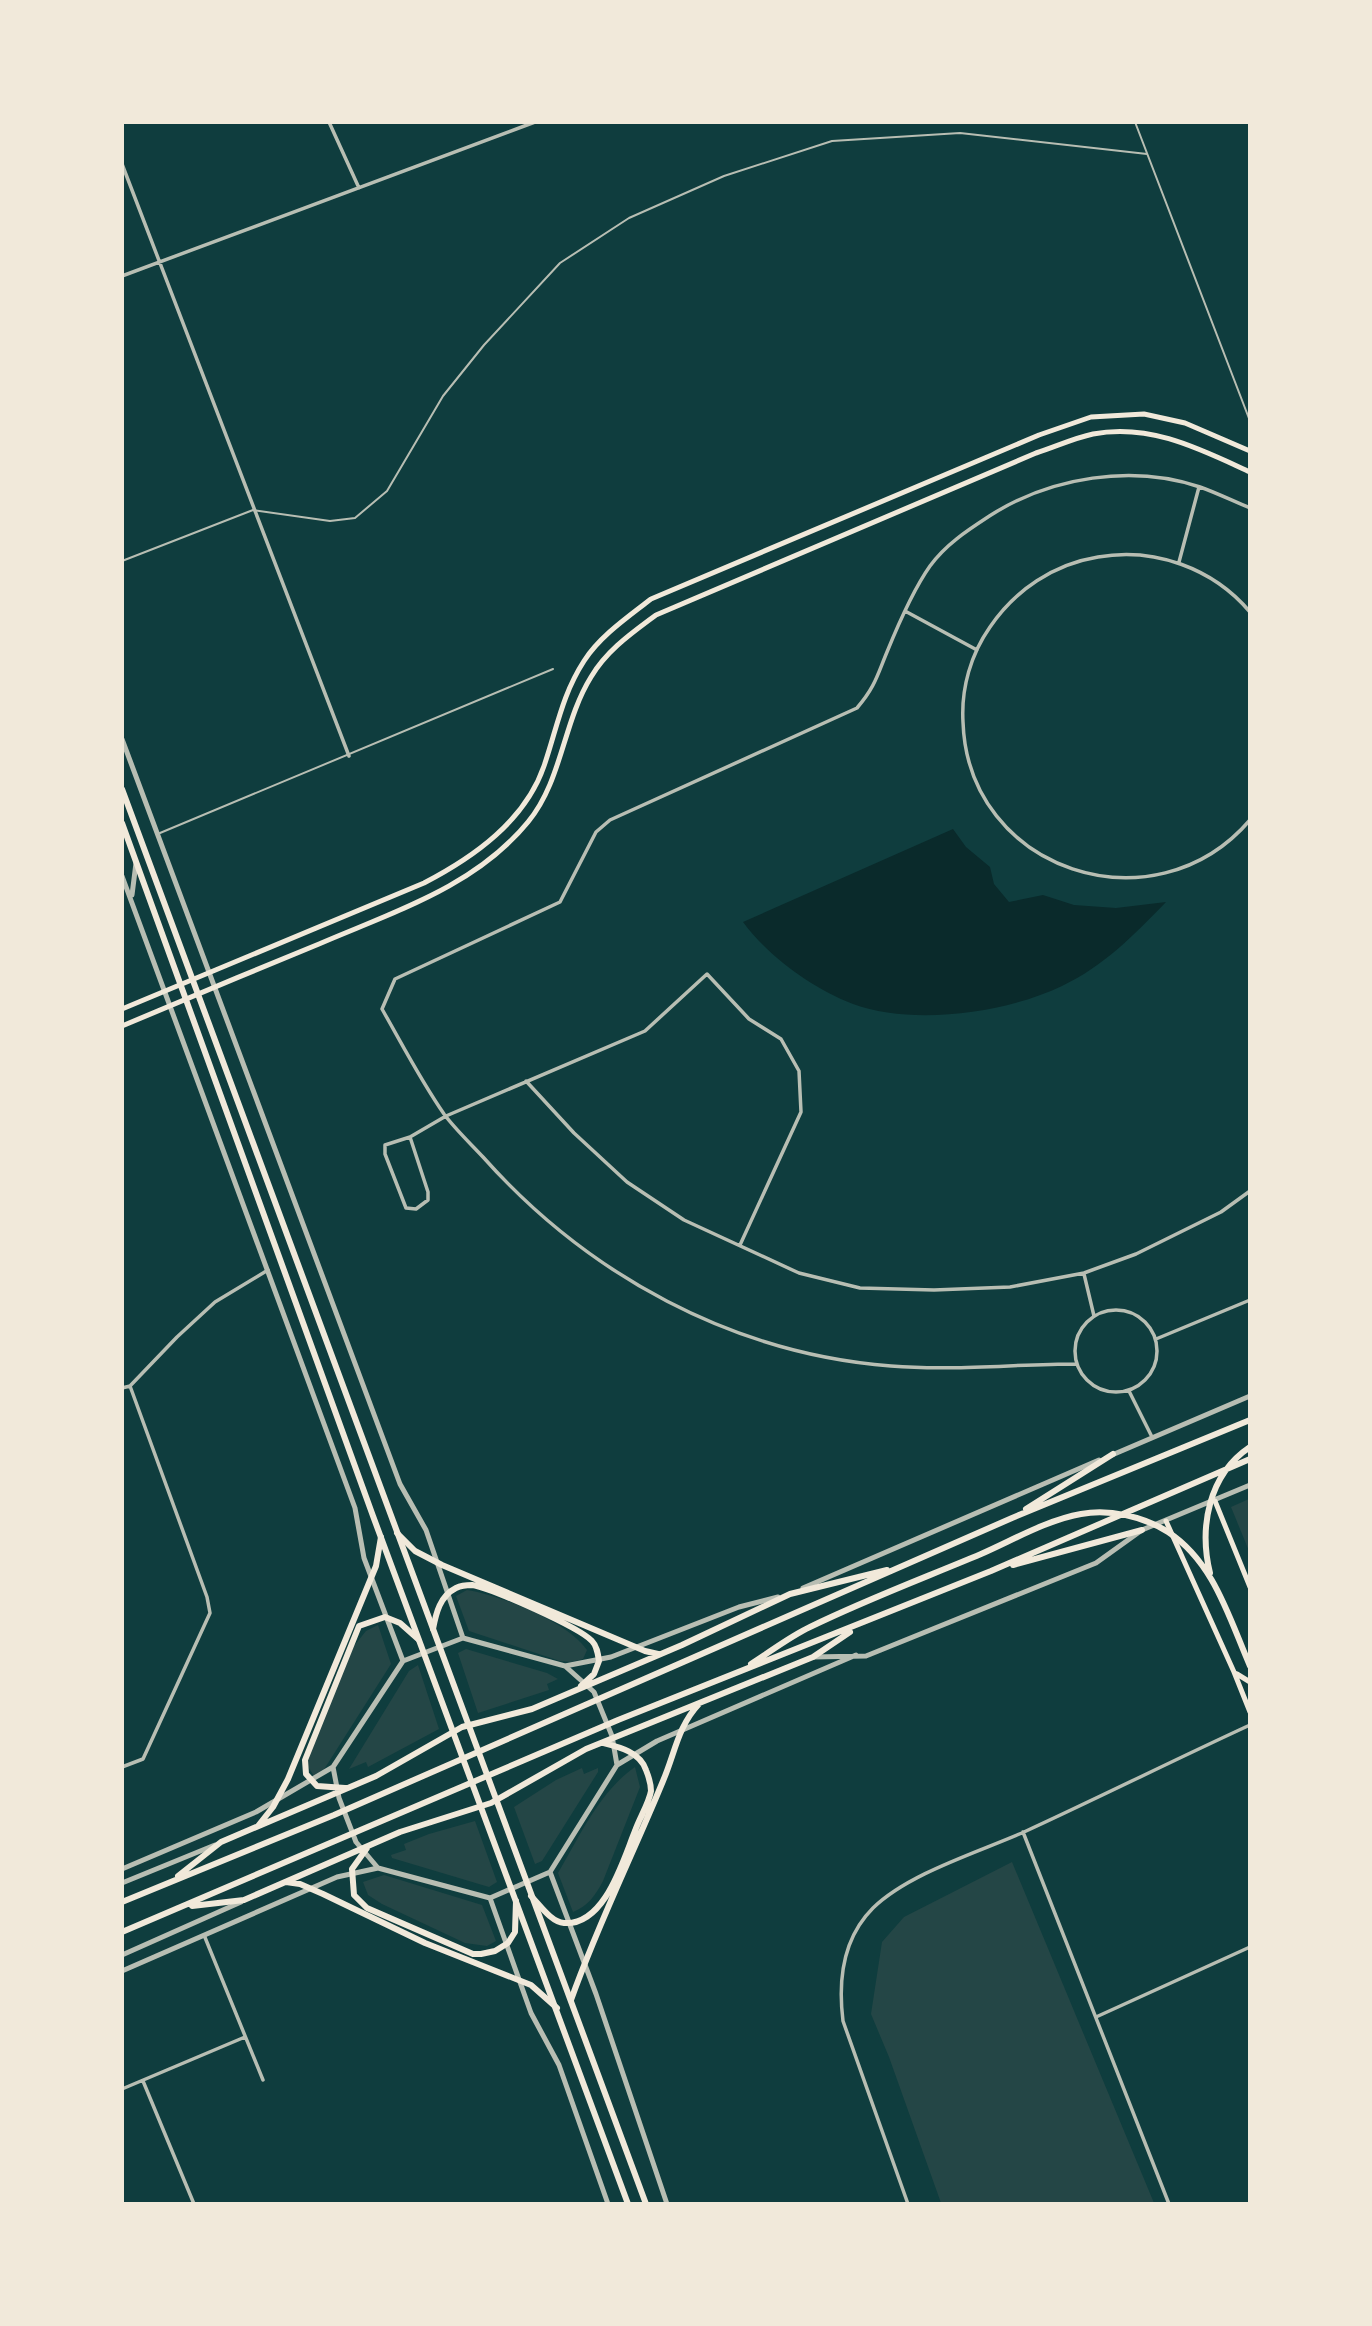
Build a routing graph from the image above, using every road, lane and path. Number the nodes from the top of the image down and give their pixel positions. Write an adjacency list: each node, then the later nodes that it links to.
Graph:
1 (329, 122): 6 (street)
2 (535, 122): 6 (street)
3 (1135, 122): 4 (lane)
4 (1147, 154): 9 (lane); 14 (lane)
5 (122, 164): 7 (street)
6 (359, 188): 7 (street)
7 (159, 261): 8 (street); 14 (street)
8 (122, 276)
9 (1250, 421)
10 (1250, 451): 30 (main road)
11 (1250, 472): 33 (main road)
12 (1199, 487): 13 (street); 16 (street); 17 (street)
13 (1250, 508)
14 (253, 510): 15 (lane); 22 (street)
15 (122, 561)
16 (1178, 563): 18 (street); 19 (street)
17 (905, 611): 19 (street); 41 (street)
18 (1250, 612)
19 (977, 650): 24 (street)
20 (553, 669): 22 (lane)
21 (122, 739): 26 (street)
22 (349, 756): 26 (lane)
23 (122, 789): 31 (main road)
24 (1250, 820)
25 (122, 824): 27 (main road)
26 (157, 834): 30 (street)
27 (136, 862): 29 (street); 32 (main road)
28 (122, 876): 29 (street)
29 (131, 898): 34 (street)
30 (208, 973): 31 (main road); 33 (street)
31 (192, 979): 32 (main road); 35 (main road)
32 (181, 984): 34 (main road); 36 (main road)
33 (214, 988): 35 (main road); 74 (street)
34 (166, 991): 37 (street); 38 (main road)
35 (198, 994): 36 (main road); 65 (main road)
36 (186, 999): 37 (main road); 66 (main road)
37 (171, 1006): 39 (main road); 45 (street)
38 (122, 1009)
39 (122, 1026)
40 (526, 1082): 41 (street); 44 (street); 44 (street)
41 (446, 1116): 42 (street); 50 (street)
42 (411, 1137): 42 (street)
43 (1250, 1191): 46 (street)
44 (740, 1245): 46 (street)
45 (268, 1270): 51 (street); 79 (street)
46 (1084, 1273): 48 (street)
47 (1250, 1300): 49 (street)
48 (1094, 1316): 49 (street); 50 (street)
49 (1156, 1339): 53 (street)
50 (1076, 1364): 53 (street)
51 (130, 1387): 52 (street); 91 (street)
52 (122, 1388)
53 (1129, 1391): 56 (street)
54 (1250, 1396): 56 (street)
55 (1250, 1420): 62 (main road)
56 (1152, 1437): 58 (street)
57 (1250, 1447): 69 (main road)
58 (1113, 1454): 62 (main road); 71 (street)
59 (1250, 1459): 68 (main road)
60 (1250, 1485): 61 (street)
61 (1215, 1501): 63 (street); 70 (main road)
62 (1012, 1518): 67 (main road)
63 (1166, 1521): 64 (street); 82 (main road)
64 (1142, 1530): 68 (main road); 77 (street)
65 (397, 1533): 73 (main road); 76 (main road)
66 (381, 1537): 75 (main road); 94 (main road)
67 (906, 1565): 71 (main road); 101 (main road)
68 (990, 1571): 72 (main road)
69 (1212, 1579): 81 (main road); 83 (main road)
70 (1250, 1587)
71 (790, 1594): 76 (main road); 80 (street)
72 (860, 1625): 78 (main road); 83 (main road)
73 (433, 1629): 85 (main road); 104 (main road)
74 (463, 1638): 79 (street); 80 (street)
75 (418, 1639): 93 (main road); 107 (main road)
76 (660, 1654): 85 (main road)
77 (856, 1656): 78 (street); 90 (street)
78 (813, 1657): 86 (main road)
79 (403, 1661): 92 (street)
80 (565, 1666): 90 (street)
81 (1250, 1666)
82 (1234, 1672): 84 (main road); 87 (main road)
83 (736, 1673): 109 (main road)
84 (1250, 1682)
85 (578, 1690): 93 (main road)
86 (701, 1702): 89 (main road); 115 (main road)
87 (1250, 1712)
88 (1250, 1725): 95 (street)
89 (603, 1742): 97 (main road); 104 (main road)
90 (617, 1765): 100 (street)
91 (122, 1767)
92 (333, 1767): 98 (street); 99 (street)
93 (350, 1787): 94 (main road)
94 (257, 1827): 96 (main road)
95 (1023, 1832): 117 (street); 127 (street)
96 (221, 1842): 101 (main road); 103 (street)
97 (368, 1847): 102 (main road); 107 (main road)
98 (378, 1868): 105 (street); 111 (street)
99 (122, 1869)
100 (550, 1872): 105 (street); 126 (street)
101 (172, 1881): 108 (main road)
102 (285, 1882): 106 (main road); 116 (main road)
103 (122, 1883)
104 (531, 1896): 115 (main road)
105 (489, 1898): 123 (street)
106 (244, 1900): 109 (main road); 113 (street)
107 (516, 1901): 116 (main road)
108 (122, 1902)
109 (184, 1906): 110 (main road)
110 (122, 1932)
111 (204, 1935): 114 (street); 118 (street)
112 (1250, 1947): 117 (street)
113 (122, 1955)
114 (122, 1971)
115 (571, 2000): 125 (main road)
116 (556, 2008): 124 (main road)
117 (1096, 2017): 128 (street)
118 (245, 2037): 119 (street); 120 (street)
119 (263, 2080)
120 (142, 2081): 121 (street); 122 (street)
121 (122, 2089)
122 (194, 2203)
123 (608, 2203)
124 (628, 2203)
125 (646, 2203)
126 (667, 2203)
127 (908, 2203)
128 (1169, 2203)

